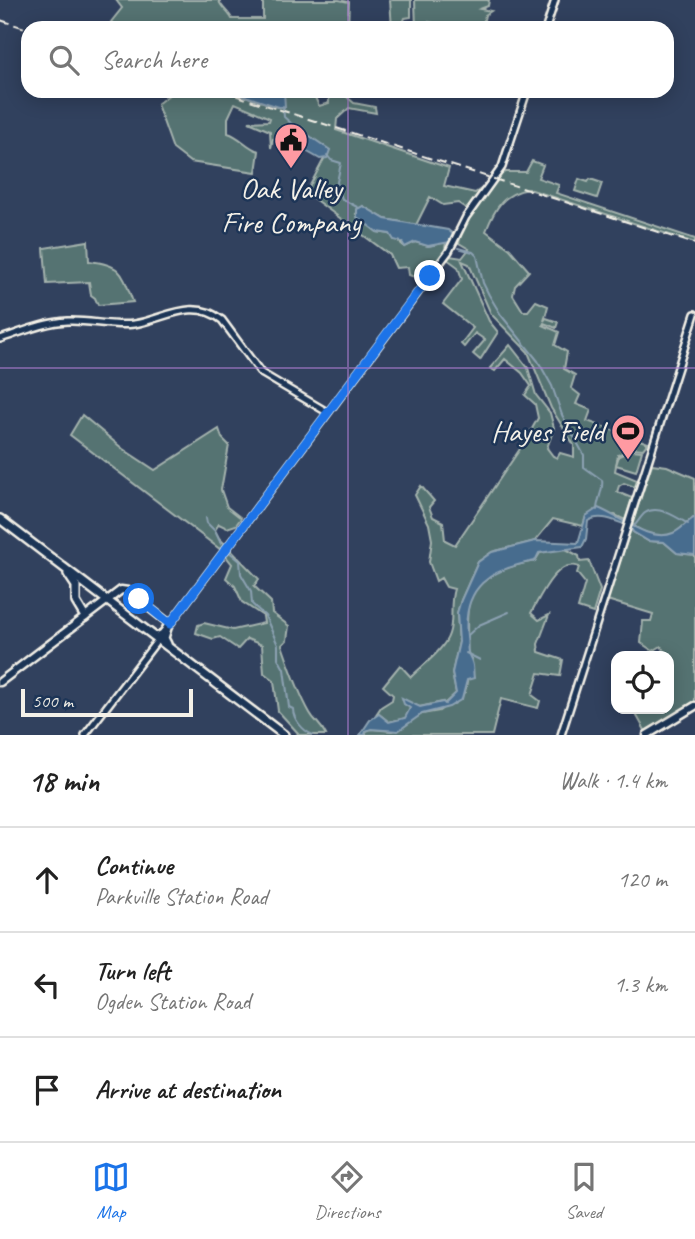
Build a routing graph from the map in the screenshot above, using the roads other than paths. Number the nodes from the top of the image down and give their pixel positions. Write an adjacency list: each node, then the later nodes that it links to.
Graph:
1 (555, 0): 2 (street)
2 (549, 21)
3 (525, 98): 6 (street)
4 (695, 314): 19 (street)
5 (0, 339): 6 (street)
6 (327, 412): 11 (street)
7 (0, 521): 8 (main road); 9 (main road)
8 (68, 575): 9 (main road); 10 (main road)
9 (106, 601): 10 (main road); 11 (main road); 12 (main road)
10 (85, 617): 14 (main road)
11 (168, 626): 12 (main road); 13 (main road)
12 (156, 639): 13 (main road); 16 (street); 17 (main road)
13 (197, 668): 18 (main road)
14 (0, 682)
15 (695, 706): 20 (main road)
16 (85, 735)
17 (278, 735)
18 (284, 735)
19 (561, 735)
20 (647, 735)

